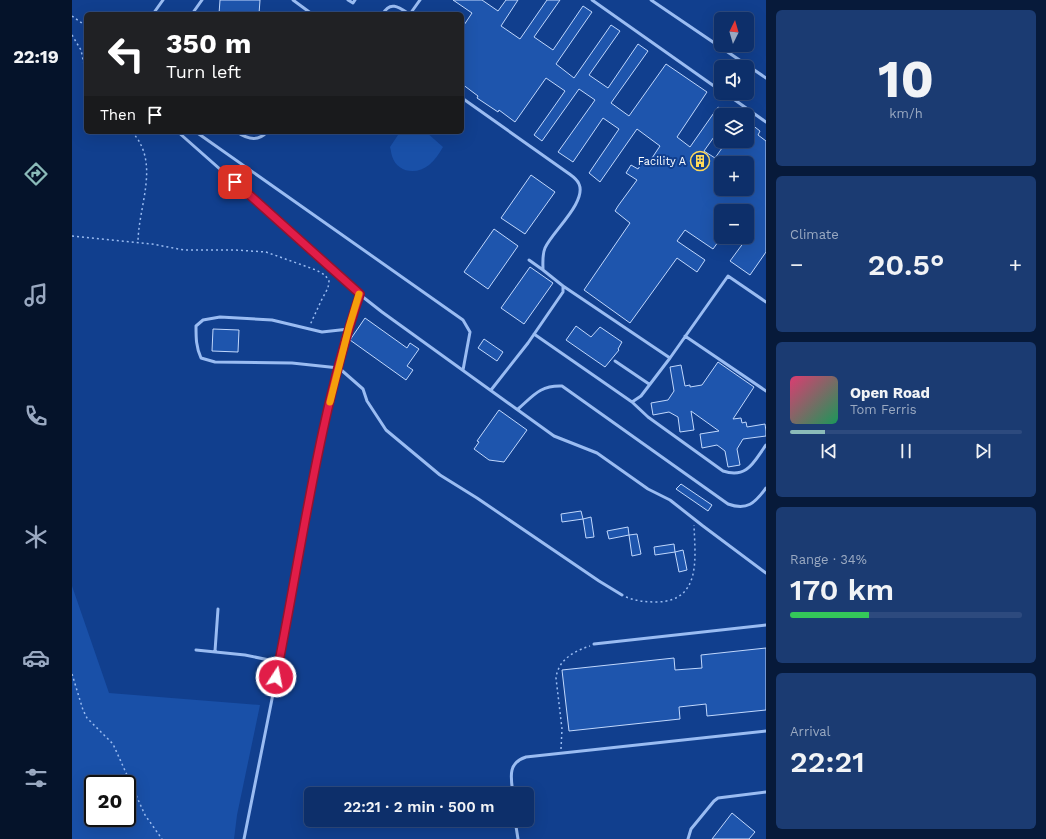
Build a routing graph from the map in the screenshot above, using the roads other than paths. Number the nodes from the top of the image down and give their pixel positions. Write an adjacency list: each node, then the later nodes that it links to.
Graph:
1 (164, 0): 9 (lane)
2 (202, 0): 10 (lane)
3 (292, 0): 11 (lane)
4 (348, 0): 5 (lane)
5 (355, 0)
6 (420, 0): 14 (lane)
7 (592, 0): 16 (lane)
8 (651, 0): 15 (lane)
9 (155, 12)
10 (193, 12)
11 (309, 12)
12 (384, 12): 13 (lane)
13 (407, 12)
14 (411, 12)
15 (766, 78)
16 (714, 85)
17 (464, 99): 25 (lane)
18 (734, 100): 19 (lane)
19 (766, 122)
20 (180, 134): 27 (lane)
21 (199, 134): 35 (lane)
22 (240, 134): 23 (lane)
23 (266, 134)
24 (529, 260): 25 (lane)
25 (543, 270): 26 (lane)
26 (563, 286): 30 (lane); 32 (lane)
27 (360, 294): 29 (lane); 35 (lane)
28 (766, 302): 31 (lane)
29 (349, 329): 34 (lane); 34 (lane)
30 (534, 334): 37 (lane); 39 (lane)
31 (685, 336): 32 (lane); 38 (lane)
32 (670, 358): 36 (lane)
33 (615, 361): 36 (lane)
34 (339, 368): 44 (lane); 50 (lane)
35 (464, 370): 37 (lane)
36 (649, 384): 39 (lane)
37 (491, 390): 40 (lane)
38 (766, 391)
39 (632, 402): 41 (lane)
40 (518, 409): 42 (lane); 43 (lane)
41 (766, 445)
42 (766, 488)
43 (766, 573)
44 (622, 595)
45 (218, 609): 49 (lane)
46 (766, 625): 47 (lane)
47 (594, 644)
48 (196, 650): 49 (lane)
49 (215, 651): 50 (lane)
50 (280, 662): 55 (lane)
51 (766, 731): 52 (lane)
52 (512, 787)
53 (766, 792): 57 (lane)
54 (517, 827): 56 (lane)
55 (244, 839)
56 (518, 839)
57 (688, 839)

